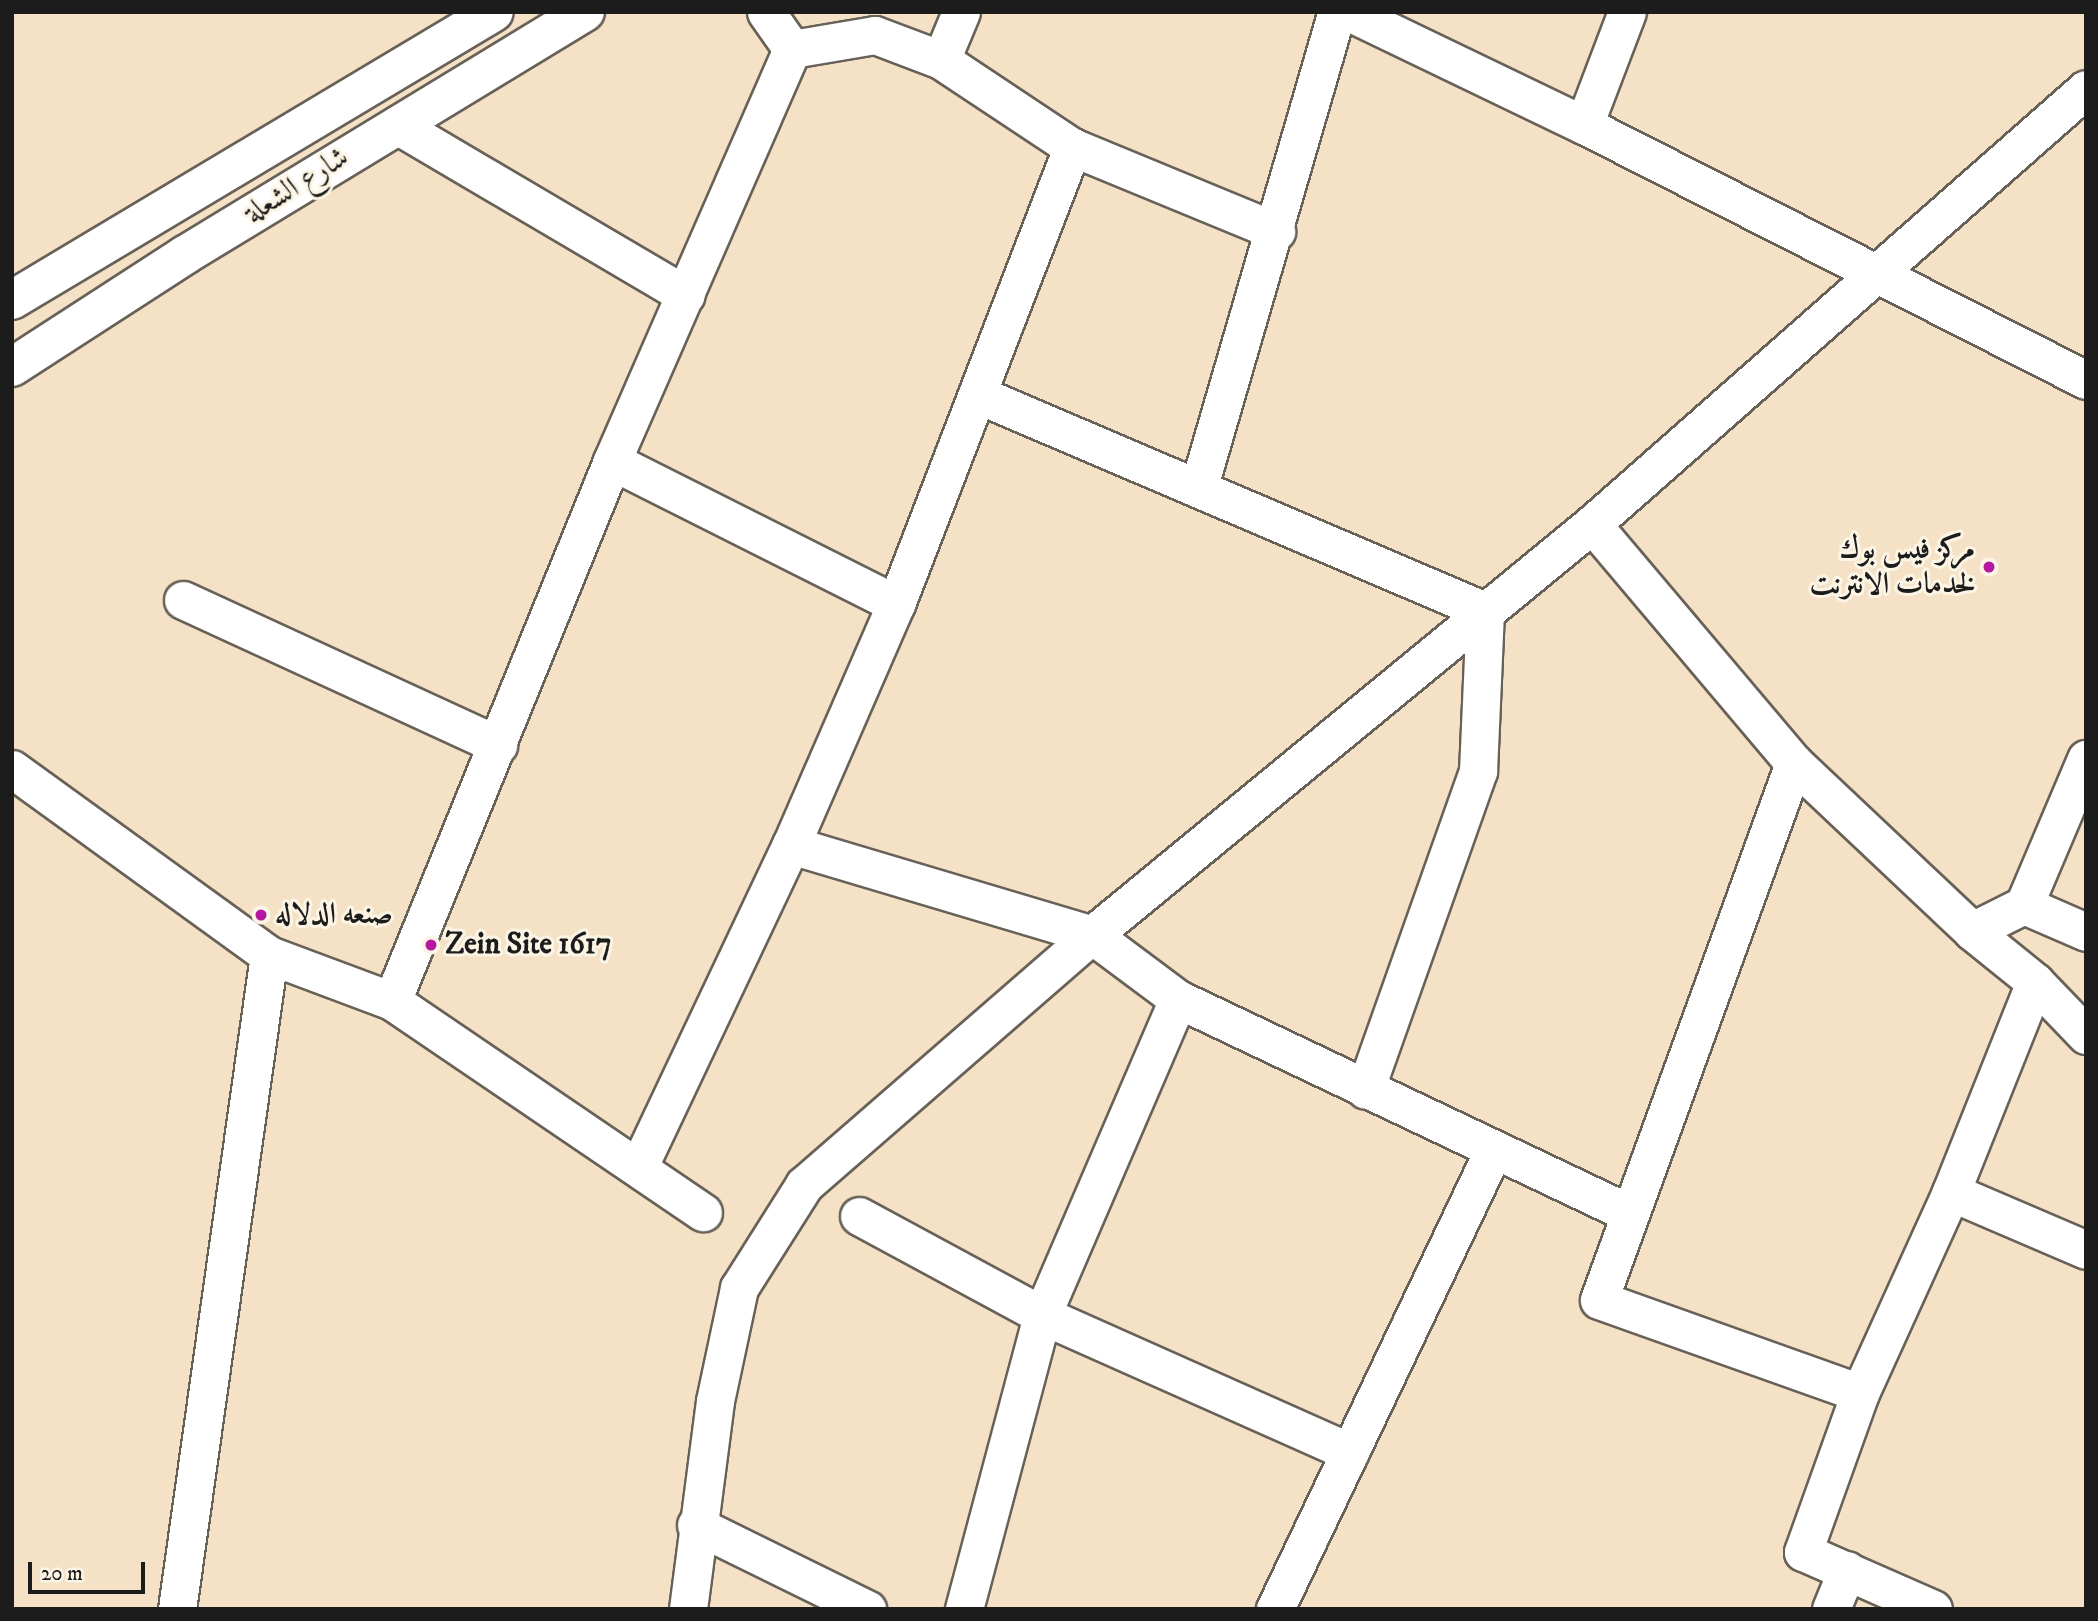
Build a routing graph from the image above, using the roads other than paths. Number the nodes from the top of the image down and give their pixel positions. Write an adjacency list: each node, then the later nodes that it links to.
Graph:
1 (494, 12): 17 (main road, شارع الشعلة)
2 (586, 12): 11 (main road, شارع الشعلة)
3 (766, 12): 8 (street)
4 (961, 12): 9 (street)
5 (1337, 12): 14 (street)
6 (1349, 12): 12 (street)
7 (1627, 12): 12 (street)
8 (792, 49): 9 (street); 16 (street)
9 (941, 60): 13 (street)
10 (2086, 89): 15 (street)
11 (397, 125): 16 (street); 18 (main road, شارع الشعلة)
12 (1584, 125): 15 (street)
13 (1072, 147): 14 (street); 20 (street)
14 (1276, 231): 22 (street)
15 (1874, 273): 19 (street); 23 (street)
16 (686, 295): 21 (street)
17 (12, 300)
18 (12, 367)
19 (2086, 380)
20 (979, 395): 22 (street); 25 (street)
21 (612, 461): 25 (street); 27 (street)
22 (1199, 486): 26 (street)
23 (1592, 524): 26 (street); 29 (street)
24 (183, 600): 27 (street)
25 (896, 604): 31 (street)
26 (1485, 611): 35 (street); 41 (street)
27 (498, 745): 39 (street)
28 (2086, 759): 32 (street)
29 (1794, 763): 33 (street); 46 (street)
30 (12, 769): 36 (street)
31 (791, 845): 35 (street); 43 (street)
32 (2024, 905): 33 (street); 34 (street)
33 (1972, 931): 37 (street)
34 (2086, 932)
35 (1092, 935): 38 (street); 52 (street)
36 (268, 955): 39 (street); 54 (street)
37 (2035, 982): 40 (street); 44 (street)
38 (1178, 999): 41 (street); 49 (street)
39 (393, 1000): 43 (street)
40 (2086, 1035)
41 (1365, 1090): 42 (street)
42 (1494, 1149): 46 (street); 51 (street)
43 (639, 1166): 45 (street)
44 (1951, 1192): 48 (street); 50 (street)
45 (703, 1212)
46 (1628, 1213): 50 (street)
47 (859, 1216): 49 (street)
48 (2086, 1250)
49 (1042, 1315): 51 (street); 57 (street)
50 (1860, 1393): 53 (street)
51 (1350, 1452): 58 (street)
52 (696, 1525): 55 (street); 56 (street)
53 (1847, 1570): 59 (street); 60 (street)
54 (177, 1609)
55 (688, 1609)
56 (867, 1609)
57 (964, 1609)
58 (1275, 1609)
59 (1831, 1609)
60 (1933, 1609)

